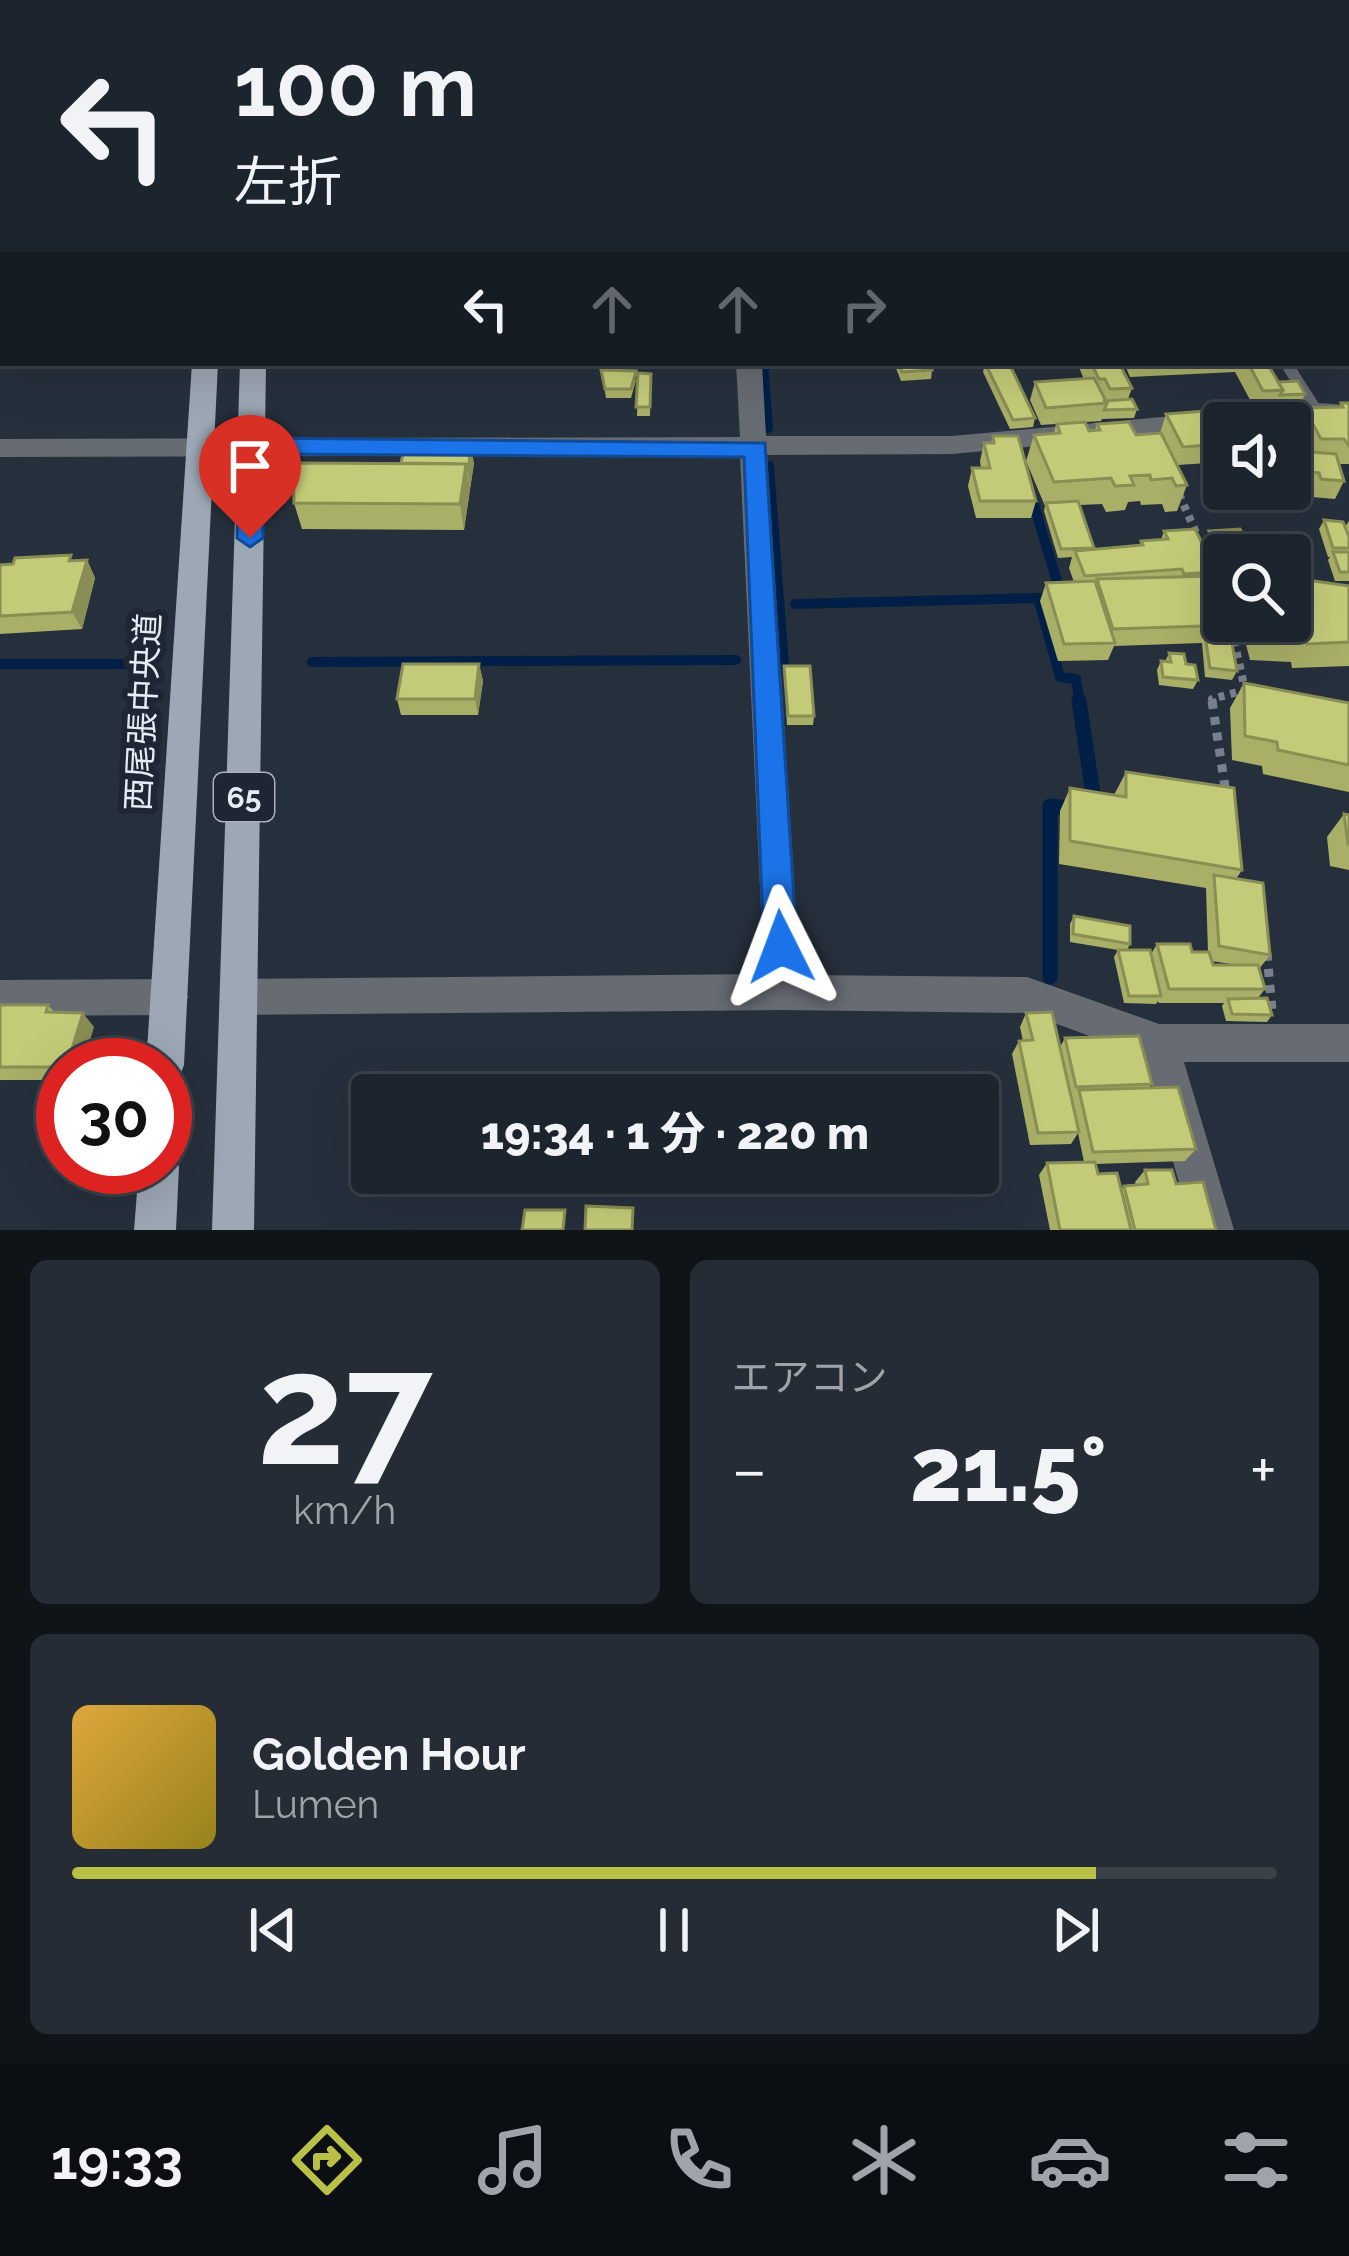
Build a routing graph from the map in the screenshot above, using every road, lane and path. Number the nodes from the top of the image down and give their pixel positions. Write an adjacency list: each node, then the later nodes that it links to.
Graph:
1 (205, 366): 7 (main road, 西尾張中央道 / 65)
2 (253, 366): 8 (main road, 65)
3 (749, 366): 10 (street)
4 (1288, 366): 5 (lane)
5 (1317, 412): 6 (street); 10 (street)
6 (1349, 414)
7 (200, 446): 8 (street); 9 (street); 19 (main road, 西尾張中央道 / 65)
8 (251, 446): 10 (street); 20 (main road, 65)
9 (0, 448)
10 (756, 449): 18 (street)
11 (1178, 491): 12 (path)
12 (1203, 549)
13 (1235, 642): 14 (path)
14 (1245, 690): 15 (path); 16 (path)
15 (1265, 695)
16 (1229, 811)
17 (1266, 948): 25 (path)
18 (783, 992): 20 (street); 24 (street)
19 (169, 997): 21 (street); 22 (main road, 西尾張中央道 / 65)
20 (240, 997): 28 (main road, 65)
21 (0, 998)
22 (167, 1038)
23 (1349, 1042): 25 (street)
24 (1159, 1043): 25 (street); 29 (street)
25 (1279, 1043)
26 (157, 1194): 27 (main road)
27 (155, 1230)
28 (233, 1230)
29 (1213, 1230)

